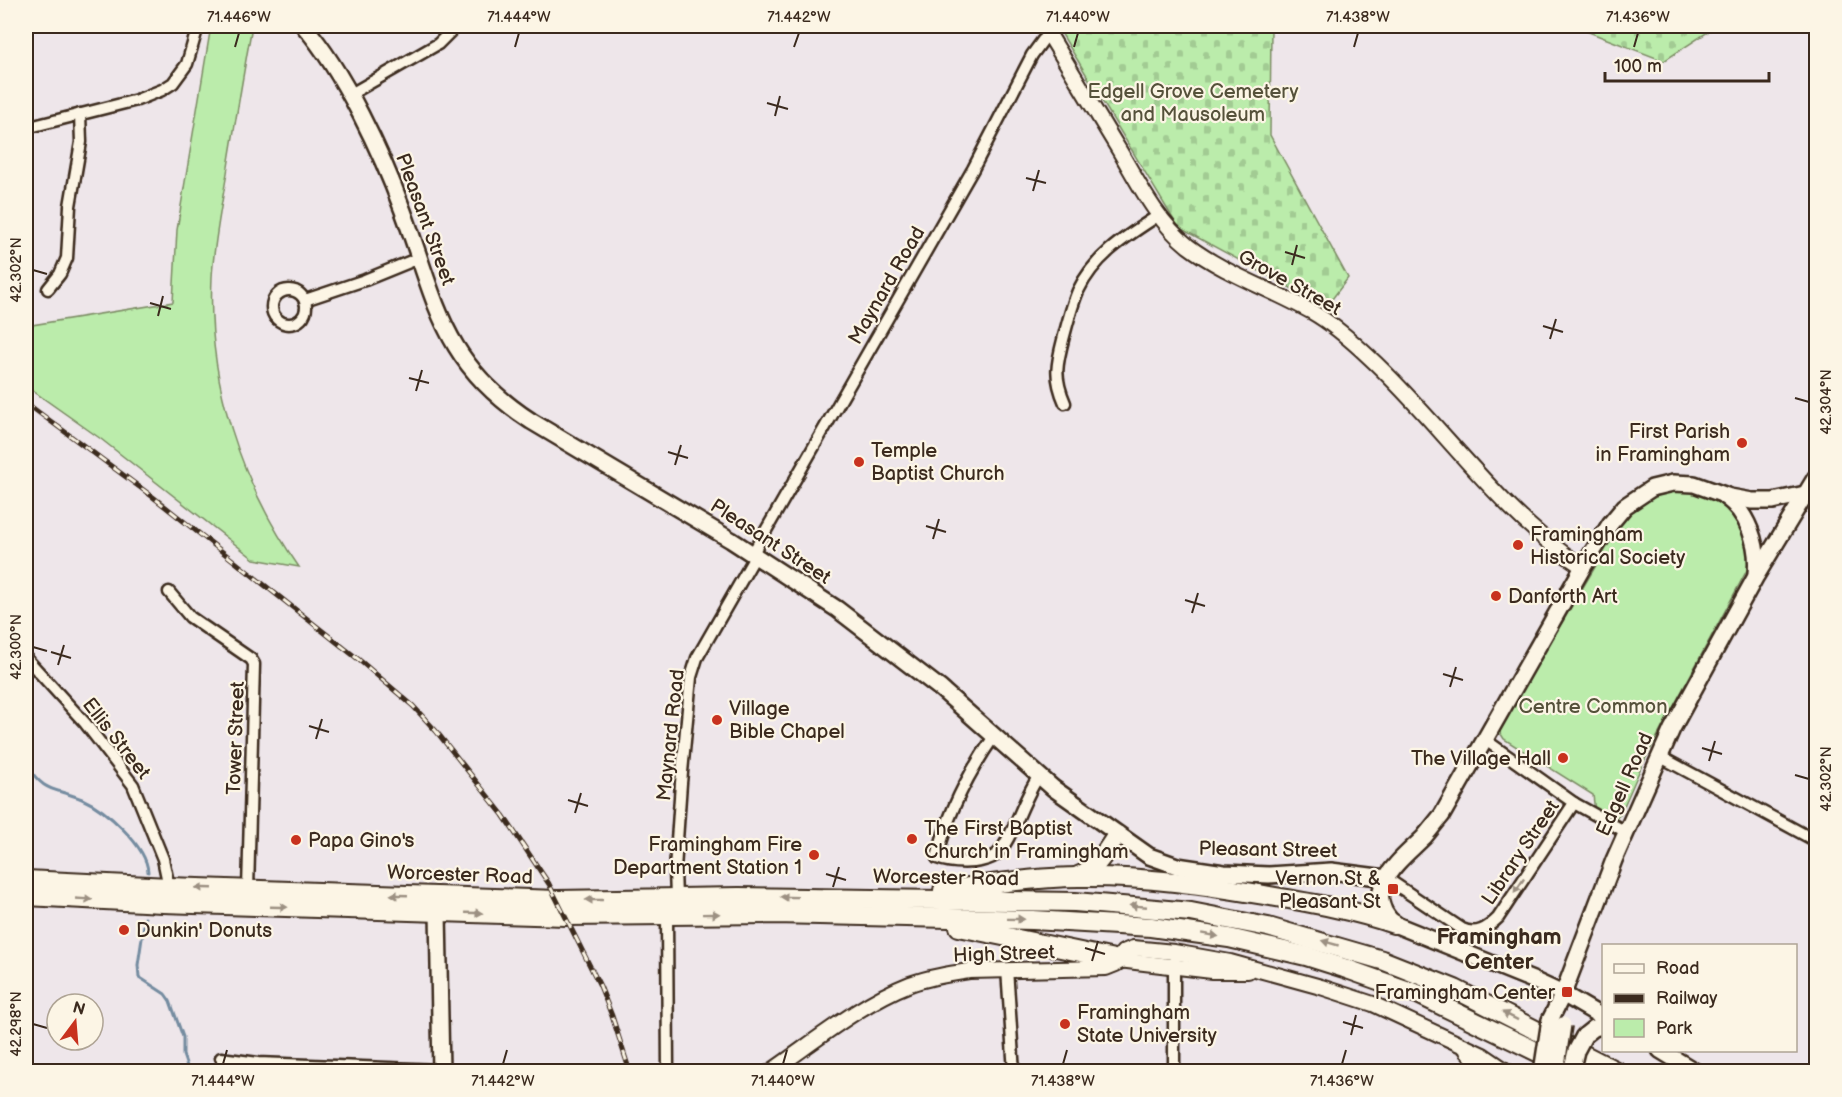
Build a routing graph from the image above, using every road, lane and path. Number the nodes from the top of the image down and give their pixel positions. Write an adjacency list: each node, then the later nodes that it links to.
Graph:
1 (198, 26): 6 (street)
2 (304, 26): 5 (main road, Pleasant Street)
3 (456, 26): 5 (street)
4 (1047, 30): 8 (street, Grove Street); 16 (street, Maynard Road)
5 (349, 95): 9 (main road, Pleasant Street)
6 (80, 114): 7 (street); 10 (street)
7 (26, 128)
8 (1159, 215): 12 (street); 17 (street, Grove Street)
9 (419, 258): 11 (street); 16 (main road, Pleasant Street)
10 (48, 288)
11 (305, 300)
12 (1065, 403)
13 (1816, 477): 15 (main road, Edgell Road)
14 (1717, 492): 15 (main road); 17 (main road); 18 (main road)
15 (1805, 494): 18 (main road, Edgell Road)
16 (754, 554): 21 (main road, Pleasant Street); 35 (street, Maynard Road)
17 (1583, 567): 22 (main road)
18 (1756, 576): 23 (main road, Edgell Road)
19 (169, 592): 33 (street, Tower Street)
20 (26, 658): 32 (street, Ellis Street)
21 (995, 735): 24 (main road, Pleasant Street); 24 (street)
22 (1484, 739): 25 (street); 30 (main road)
23 (1659, 756): 26 (main road, Edgell Road); 28 (street)
24 (1039, 776): 27 (main road, Pleasant Street)
25 (1575, 803): 26 (street); 30 (street, Library Street, one-way to 30)
26 (1626, 831): 46 (main road, Edgell Road)
27 (1117, 835): 29 (highway); 30 (main road, Pleasant Street)
28 (1816, 842)
29 (1077, 877): 36 (highway); 40 (highway)
30 (1386, 878): 40 (main road)
31 (26, 880): 32 (highway, Worcester Road)
32 (169, 887): 33 (highway, Worcester Road, one-way to 32)
33 (248, 890): 35 (highway, Worcester Road, one-way to 33)
34 (26, 896): 37 (highway, Worcester Road, one-way to 37)
35 (676, 898): 36 (highway, Worcester Road, one-way to 35)
36 (847, 898): 64 (highway, Worcester Road, one-way to 36)
37 (438, 912): 38 (highway, Worcester Road, one-way to 38); 53 (main road)
38 (667, 915): 39 (highway, Worcester Road, one-way to 39); 55 (street)
39 (895, 917): 42 (highway); 63 (highway, Worcester Road, one-way to 63)
40 (1394, 924): 46 (main road)
41 (1174, 952): 42 (street, High Street); 43 (street); 45 (street, High Street)
42 (1119, 960): 43 (street, High Street); 44 (street, High Street)
43 (1174, 967): 45 (street, High Street); 58 (street)
44 (1007, 969): 56 (street, High Street); 57 (street)
45 (1255, 970): 50 (street, High Street)
46 (1563, 994): 47 (main road); 48 (main road, Edgell Road)
47 (1602, 1017)
48 (1557, 1023): 61 (main road, Edgell Road, bridge); 62 (main road, Edgell Road, bridge)
49 (1602, 1026): 63 (main road, bridge)
50 (1459, 1043): 59 (street, High Street); 60 (street, High Street)
51 (1663, 1052): 65 (main road)
52 (221, 1058): 53 (street)
53 (441, 1070): 54 (street)
54 (493, 1071)
55 (668, 1071)
56 (770, 1071)
57 (1014, 1071)
58 (1174, 1071)
59 (1487, 1071)
60 (1508, 1071)
61 (1542, 1071)
62 (1556, 1071)
63 (1574, 1071)
64 (1618, 1071)
65 (1696, 1071)

